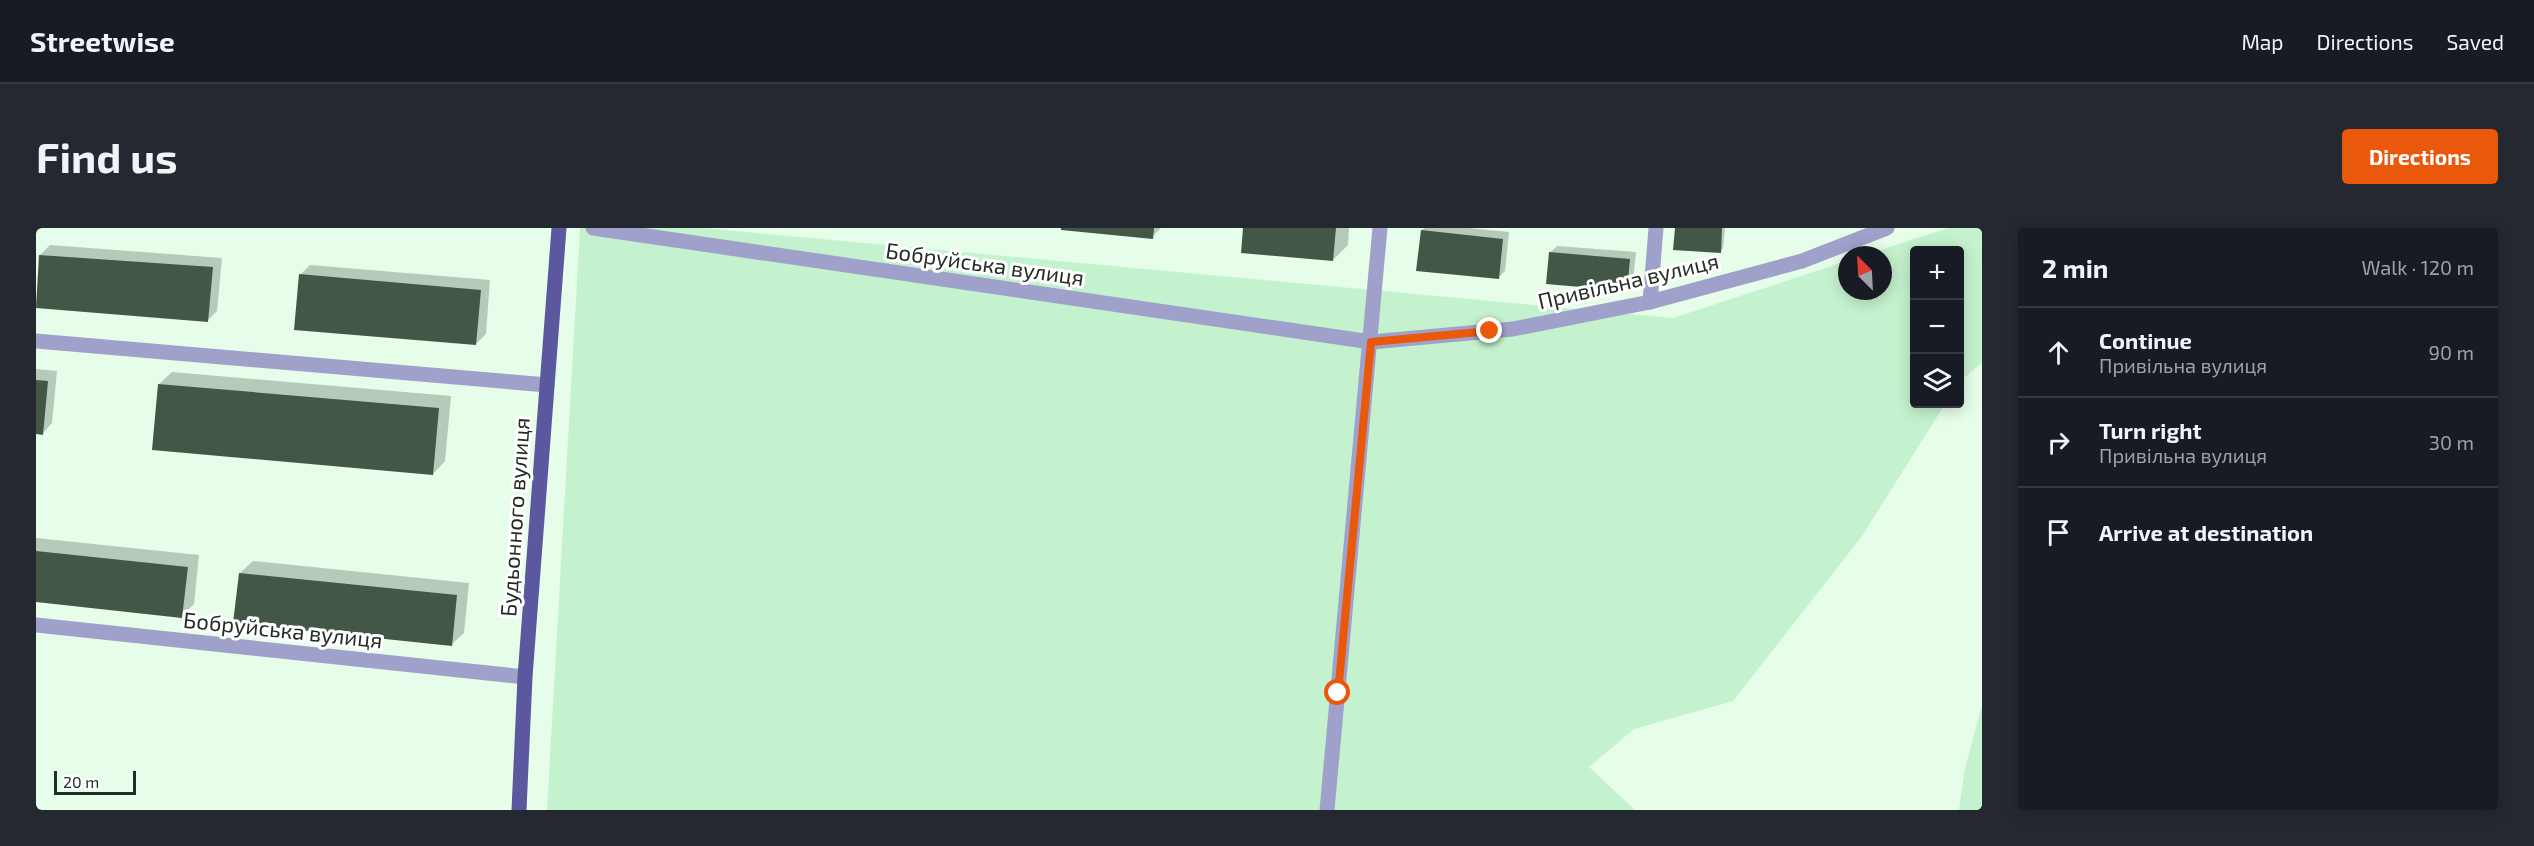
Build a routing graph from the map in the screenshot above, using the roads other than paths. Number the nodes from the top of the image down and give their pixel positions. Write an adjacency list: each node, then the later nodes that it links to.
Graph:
1 (559, 228): 9 (main road, Будьонного вулиця)
2 (593, 228): 8 (street, Бобруйська вулиця)
3 (1380, 228): 8 (street)
4 (1656, 228): 6 (street)
5 (1887, 228): 6 (street, Привільна вулиця)
6 (1650, 303): 8 (street, Привільна вулиця)
7 (36, 341): 9 (street)
8 (1371, 342): 13 (street)
9 (547, 385): 11 (main road, Будьонного вулиця)
10 (36, 625): 11 (street, Бобруйська вулиця)
11 (525, 677): 12 (main road, Будьонного вулиця)
12 (519, 810)
13 (1326, 810)

